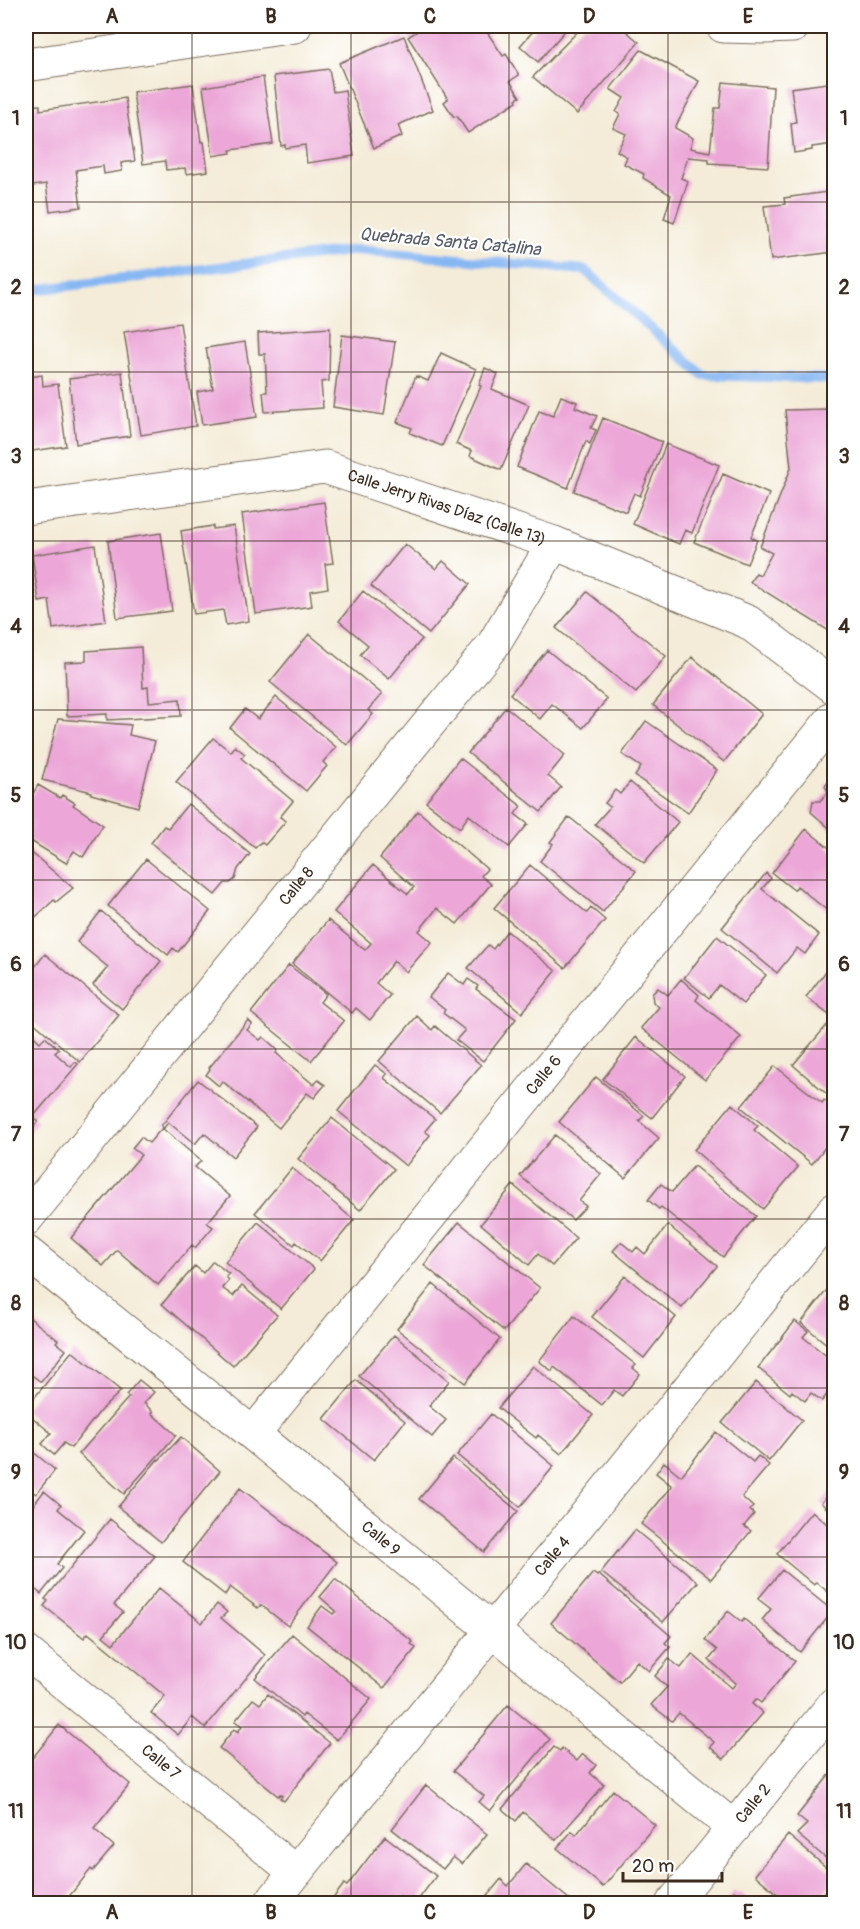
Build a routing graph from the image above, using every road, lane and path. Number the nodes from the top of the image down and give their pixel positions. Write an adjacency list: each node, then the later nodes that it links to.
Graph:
1 (295, 26): 4 (street)
2 (723, 26): 3 (street)
3 (793, 26)
4 (26, 65)
5 (26, 508): 6 (street, Calle Jerry Rivas Díaz (Calle 13))
6 (554, 543): 7 (street, Calle Jerry Rivas Díaz (Calle 13)); 10 (street, Calle 8)
7 (834, 687)
8 (834, 717): 12 (street, Calle 6)
9 (834, 1210): 13 (street, Calle 4)
10 (26, 1219)
11 (26, 1252): 12 (street, Calle 9)
12 (253, 1434): 13 (street, Calle 9)
13 (493, 1631): 16 (street, Calle 9); 17 (street, Calle 4)
14 (26, 1652): 17 (street, Calle 7)
15 (834, 1704): 16 (street, Calle 2)
16 (734, 1828): 19 (street, Calle 2)
17 (295, 1872): 18 (street, Calle 4)
18 (270, 1904)
19 (672, 1904)

